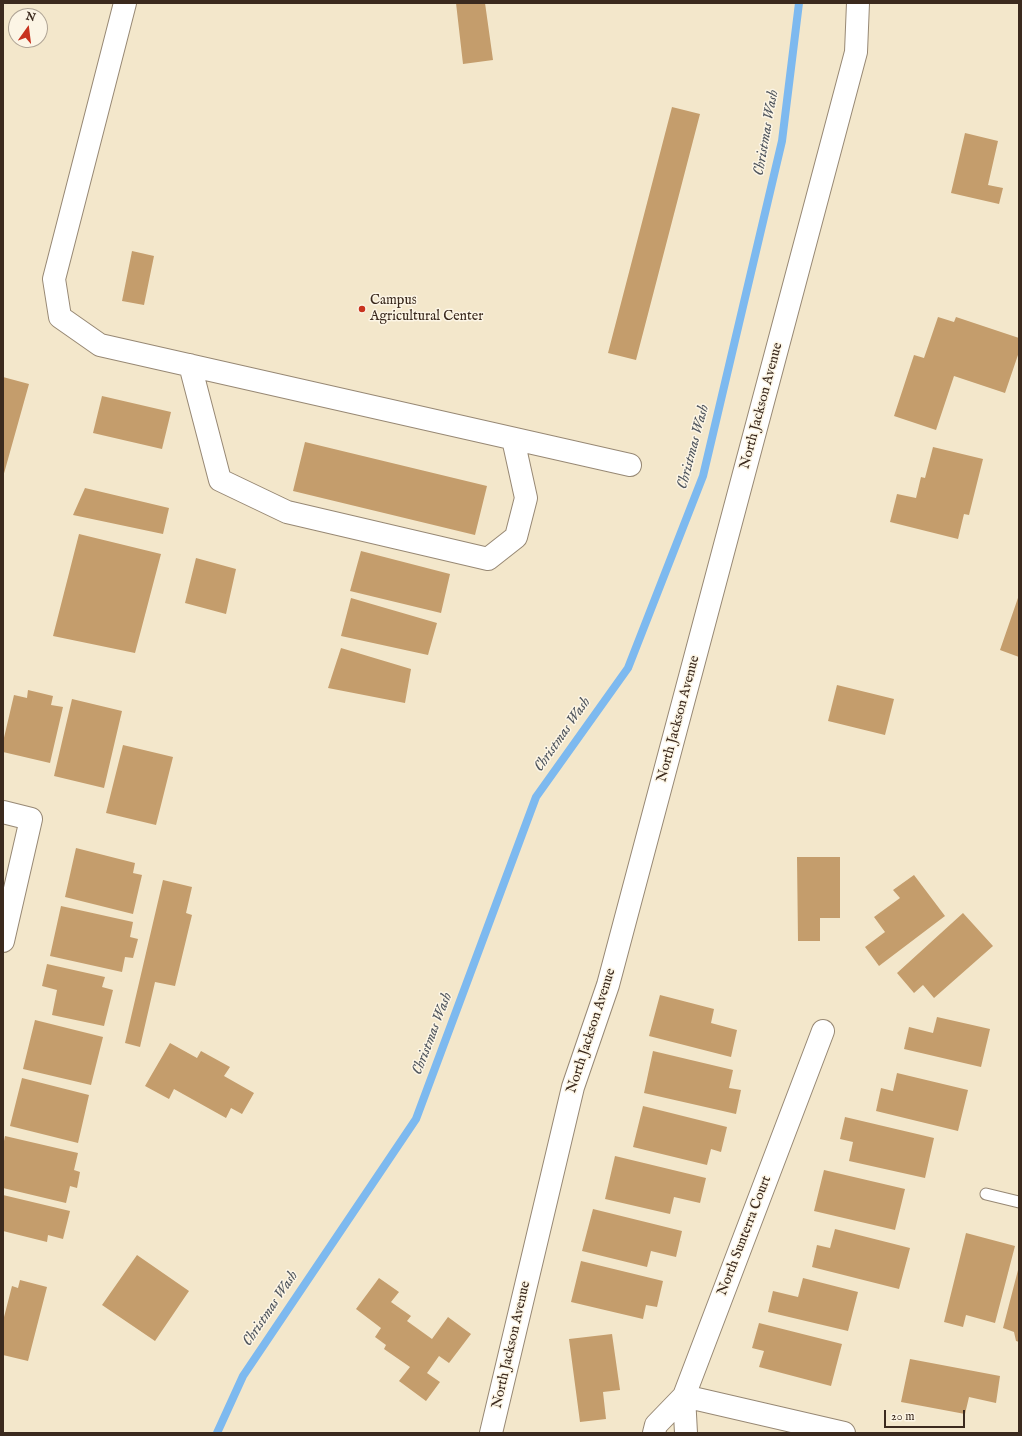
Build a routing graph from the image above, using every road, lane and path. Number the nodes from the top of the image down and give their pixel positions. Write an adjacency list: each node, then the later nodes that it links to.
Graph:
1 (125, 3): 3 (street)
2 (858, 3): 12 (street, North Jackson Avenue)
3 (190, 365): 4 (street); 4 (street)
4 (513, 439): 5 (street)
5 (630, 465)
6 (3, 812): 7 (street)
7 (3, 941)
8 (823, 1031): 11 (street, North Sunterra Court)
9 (986, 1194): 10 (lane)
10 (1019, 1202)
11 (684, 1396): 13 (street, North Sunterra Court); 14 (street); 15 (street)
12 (491, 1433)
13 (654, 1433)
14 (686, 1433)
15 (844, 1433)

